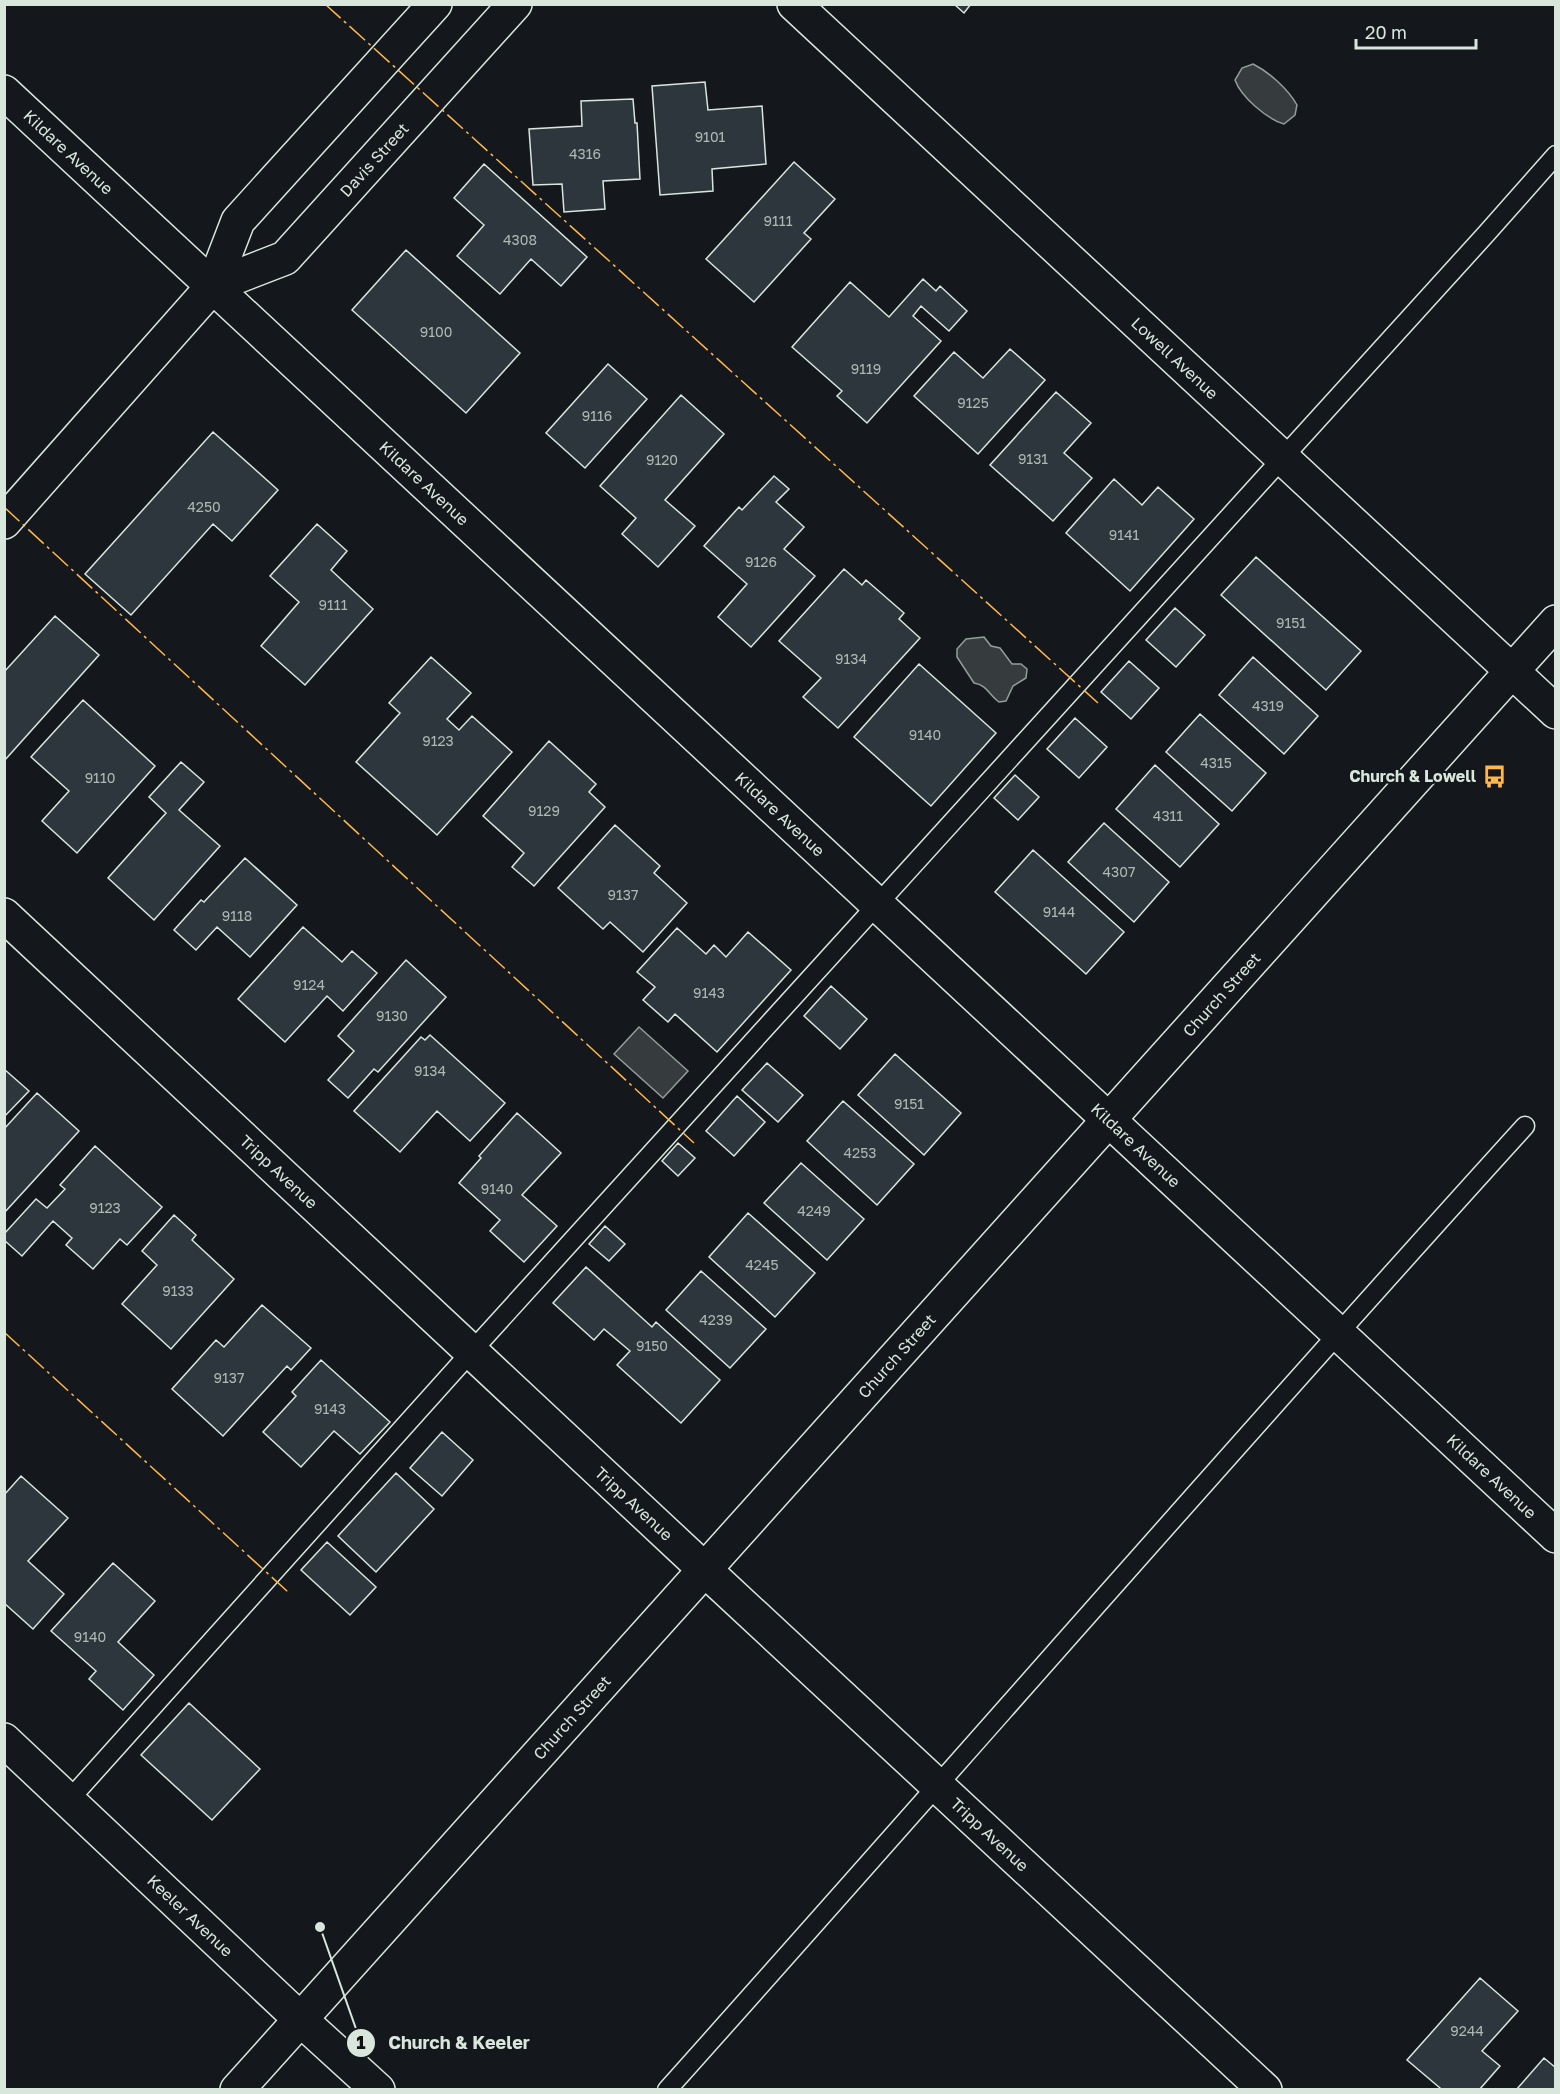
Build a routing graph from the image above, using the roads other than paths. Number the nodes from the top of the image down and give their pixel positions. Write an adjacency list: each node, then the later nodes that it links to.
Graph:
1 (435, 4): 6 (street, Davis Street)
2 (515, 4): 6 (street, Davis Street)
3 (794, 4): 7 (street, Lowell Avenue)
4 (4, 92): 6 (street, Kildare Avenue)
5 (1556, 155): 7 (lane)
6 (213, 286): 8 (street, Davis Street); 12 (street, Kildare Avenue)
7 (1281, 458): 10 (street, Lowell Avenue); 12 (lane)
8 (4, 522)
9 (1556, 622): 10 (street, Church Street)
10 (1512, 671): 11 (street, Lowell Avenue); 14 (street, Church Street)
11 (1556, 712)
12 (878, 904): 14 (street, Kildare Avenue); 17 (lane)
13 (4, 915): 17 (street, Tripp Avenue)
14 (1108, 1119): 16 (street, Kildare Avenue); 19 (street, Church Street)
15 (1526, 1126): 16 (lane)
16 (1337, 1333): 18 (street, Kildare Avenue); 21 (lane)
17 (471, 1352): 19 (street, Tripp Avenue); 22 (lane)
18 (1556, 1536)
19 (704, 1569): 21 (street, Tripp Avenue); 23 (street, Church Street)
20 (4, 1740): 22 (street, Keeler Avenue)
21 (938, 1786): 26 (lane); 27 (street, Tripp Avenue)
22 (69, 1800): 23 (street, Keeler Avenue)
23 (300, 2019): 24 (street, Church Street); 25 (street, Keeler Avenue)
24 (237, 2090)
25 (378, 2090)
26 (667, 2090)
27 (1265, 2090)

